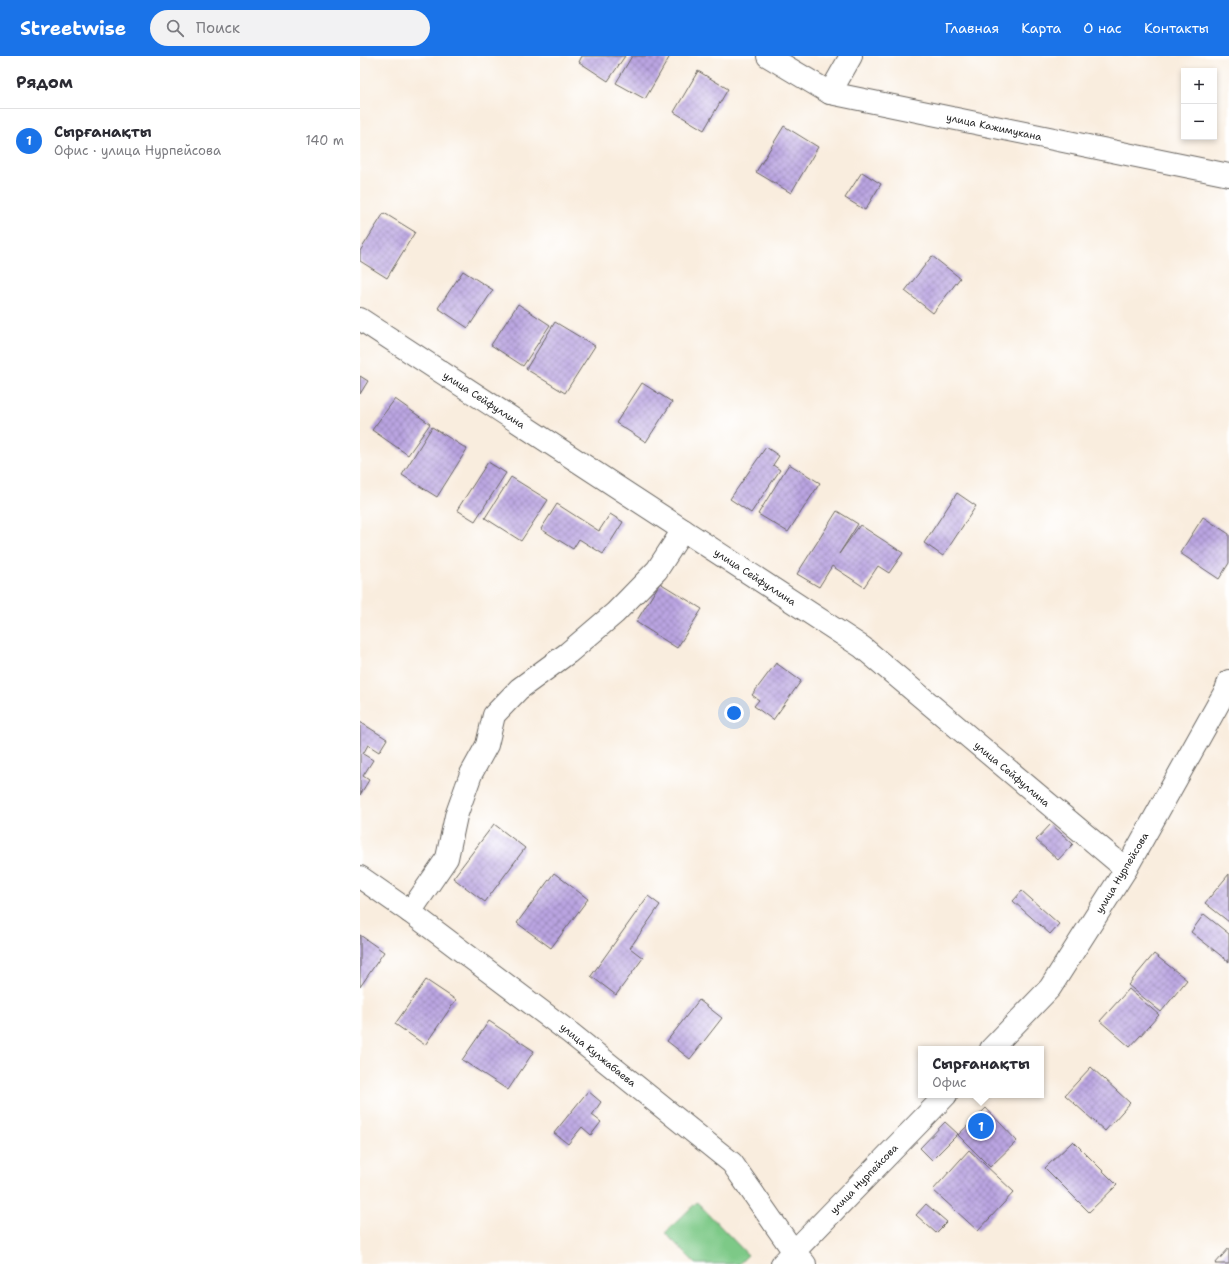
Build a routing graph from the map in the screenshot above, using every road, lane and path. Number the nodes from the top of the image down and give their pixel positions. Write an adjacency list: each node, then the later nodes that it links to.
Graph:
1 (768, 56): 3 (street, улица Кажимукана)
2 (850, 56): 3 (street)
3 (830, 93): 4 (street, улица Кажимукана)
4 (1229, 175)
5 (360, 319): 6 (street, улица Сейфуллина)
6 (683, 530): 8 (street, улица Сейфуллина); 10 (street)
7 (1229, 681): 8 (street, улица Нурпейсова)
8 (1126, 869): 11 (street, улица Нурпейсова)
9 (360, 877): 10 (street, улица Кулжабаева)
10 (410, 912): 13 (street, улица Кулжабаева)
11 (994, 1046)
12 (943, 1098): 13 (street, улица Нурпейсова)
13 (794, 1260)

